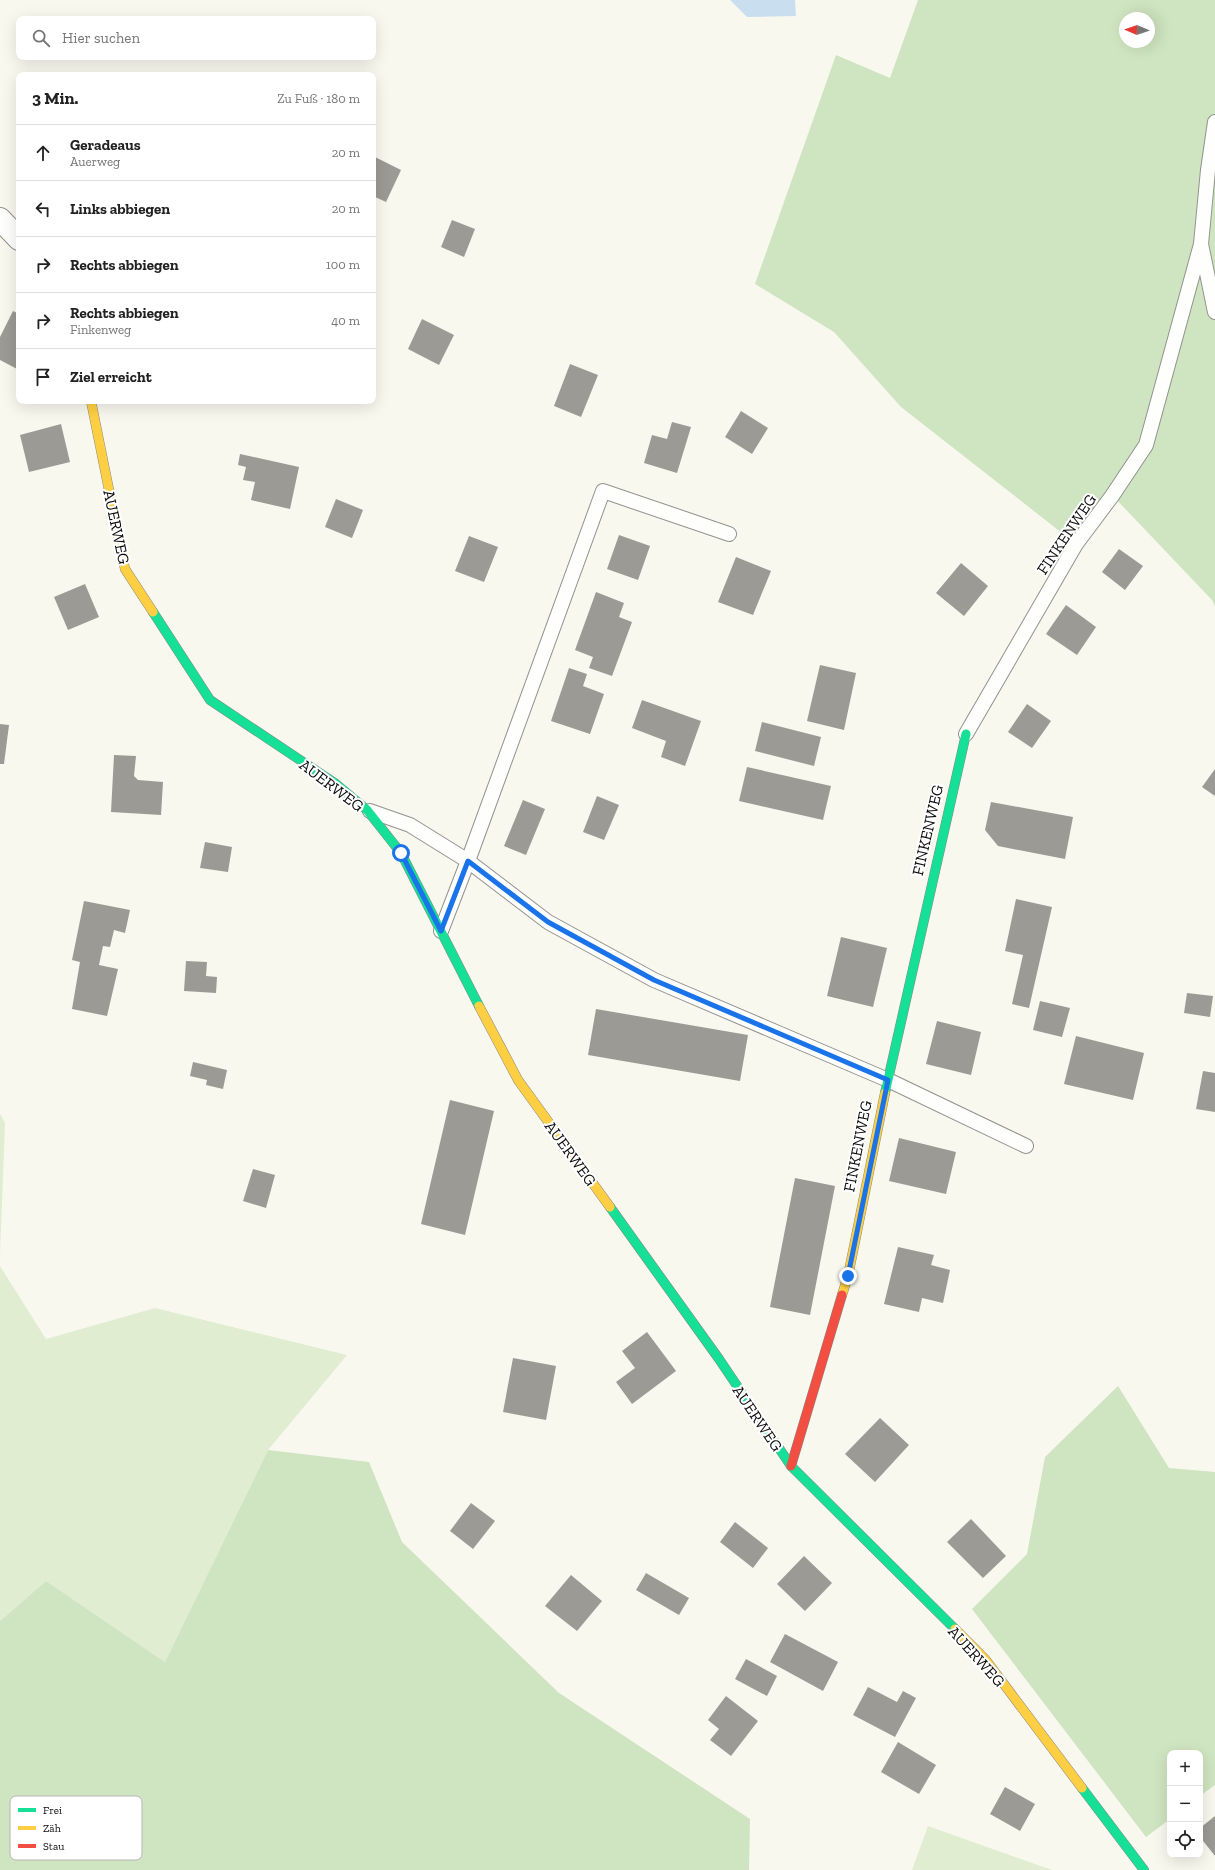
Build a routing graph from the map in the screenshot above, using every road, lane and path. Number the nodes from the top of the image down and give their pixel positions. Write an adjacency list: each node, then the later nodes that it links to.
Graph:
1 (1215, 122): 4 (lane)
2 (0, 219): 3 (street)
3 (16, 236)
4 (1201, 244): 5 (lane); 8 (lane, FINKENWEG)
5 (1215, 312)
6 (92, 404): 9 (street, AUERWEG)
7 (729, 534): 10 (lane)
8 (966, 734): 12 (street, FINKENWEG)
9 (367, 810): 10 (lane); 11 (street, AUERWEG)
10 (468, 861): 11 (lane); 12 (lane)
11 (441, 931): 14 (street, AUERWEG)
12 (888, 1080): 13 (lane); 14 (street, FINKENWEG)
13 (1026, 1146)
14 (791, 1466): 15 (street, AUERWEG)
15 (1144, 1870)

